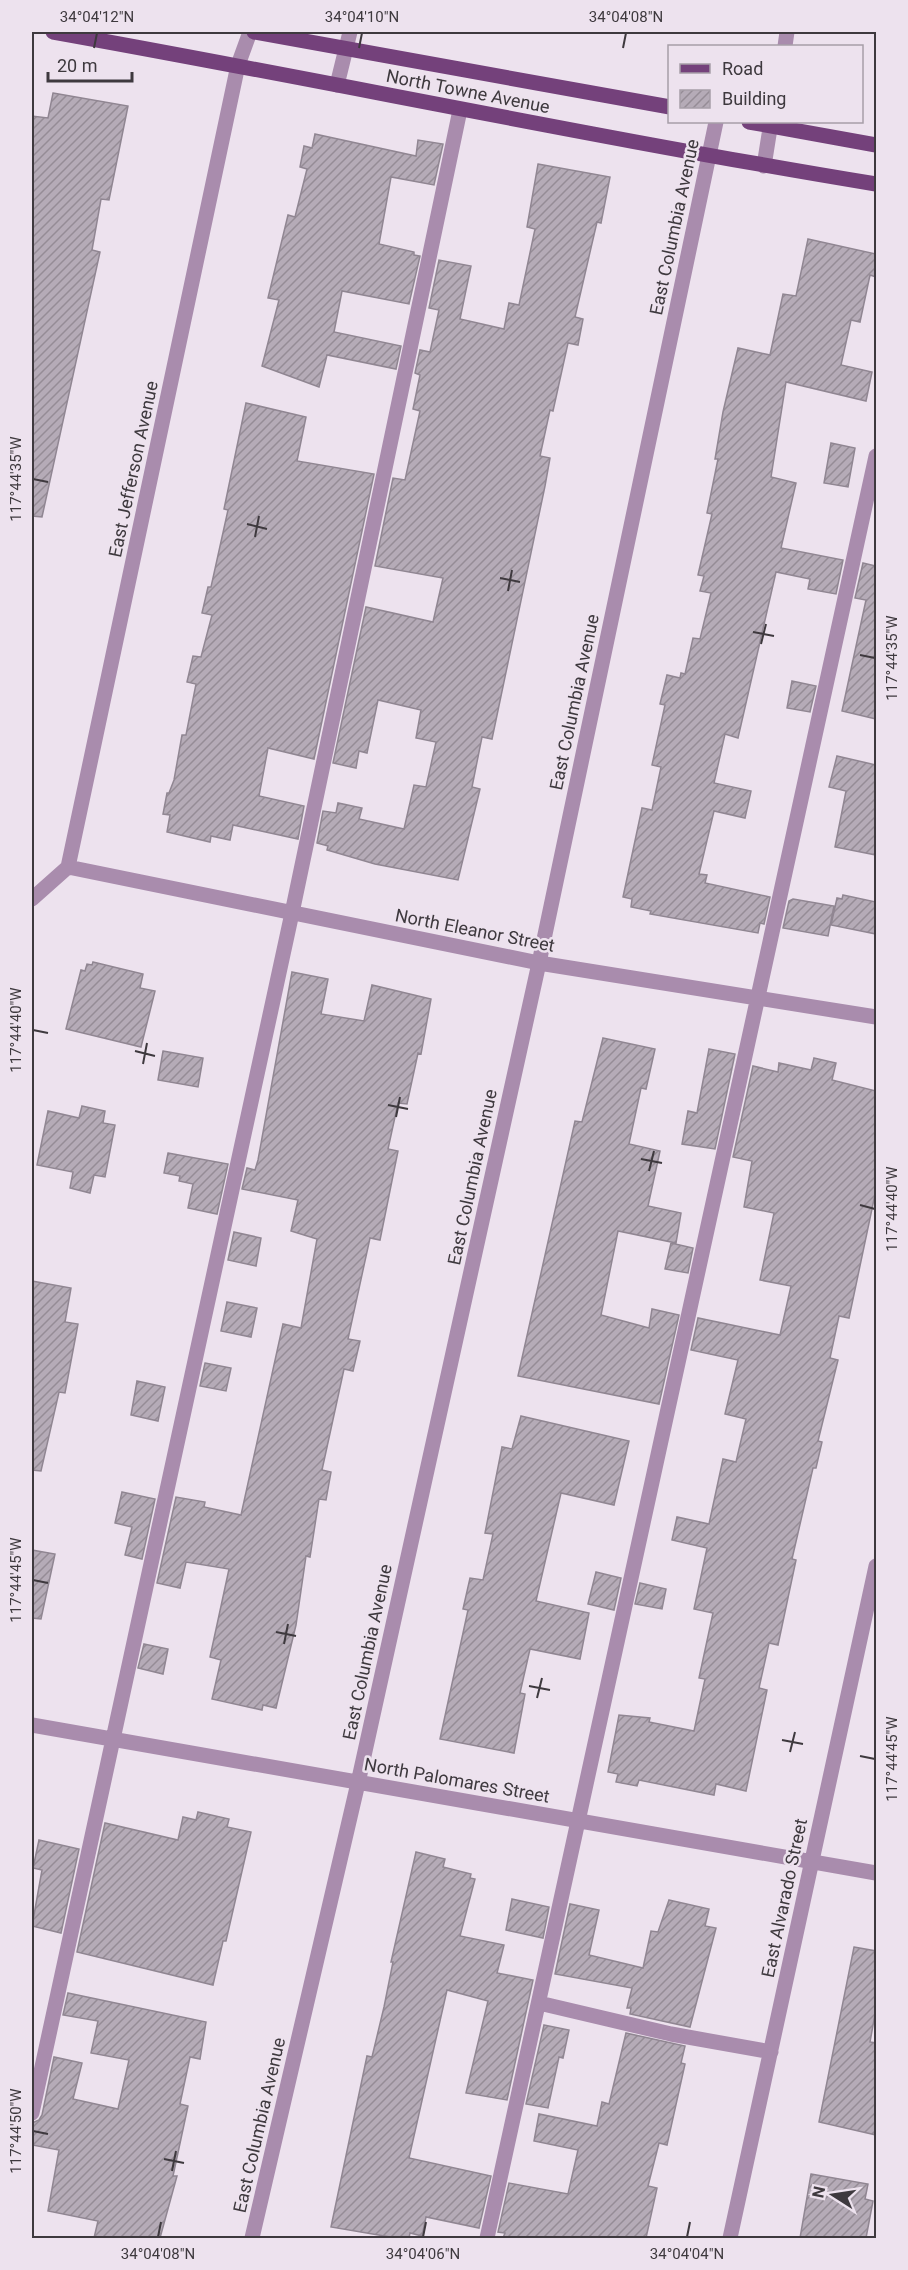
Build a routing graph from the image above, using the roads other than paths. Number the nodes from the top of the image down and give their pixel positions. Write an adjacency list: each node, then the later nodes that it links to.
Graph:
1 (53, 32): 6 (main road, North Towne Avenue)
2 (250, 32): 6 (street, East Jefferson Avenue)
3 (254, 32): 5 (main road, North Towne Avenue)
4 (350, 32): 5 (street)
5 (347, 48): 7 (street); 8 (main road, North Towne Avenue)
6 (238, 65): 7 (main road, North Towne Avenue); 17 (street, East Jefferson Avenue)
7 (337, 85): 9 (main road, North Towne Avenue)
8 (668, 107)
9 (460, 110): 13 (main road, North Towne Avenue); 19 (street)
10 (716, 123): 13 (street, East Columbia Avenue)
11 (771, 124): 12 (main road); 14 (street)
12 (876, 145)
13 (710, 156): 14 (main road, North Towne Avenue); 20 (street, East Columbia Avenue)
14 (764, 166): 15 (main road, North Towne Avenue)
15 (876, 184)
16 (876, 456): 21 (street)
17 (68, 867): 18 (street); 19 (street, North Eleanor Street)
18 (32, 899)
19 (292, 913): 20 (street, North Eleanor Street); 25 (street)
20 (539, 963): 21 (street, North Eleanor Street); 26 (street, East Columbia Avenue)
21 (759, 999): 22 (street, North Eleanor Street); 27 (street)
22 (876, 1017)
23 (876, 1566): 28 (street, East Alvarado Street)
24 (32, 1725): 25 (street, North Palomares Street)
25 (111, 1739): 26 (street, North Palomares Street); 32 (street)
26 (358, 1783): 27 (street, North Palomares Street); 33 (street, East Columbia Avenue)
27 (579, 1821): 28 (street, North Palomares Street); 30 (street)
28 (812, 1862): 29 (street, North Palomares Street); 31 (street, East Alvarado Street)
29 (876, 1873)
30 (539, 2003): 31 (street); 34 (street)
31 (771, 2052): 35 (street, East Alvarado Street)
32 (32, 2113)
33 (252, 2238)
34 (487, 2238)
35 (730, 2238)

